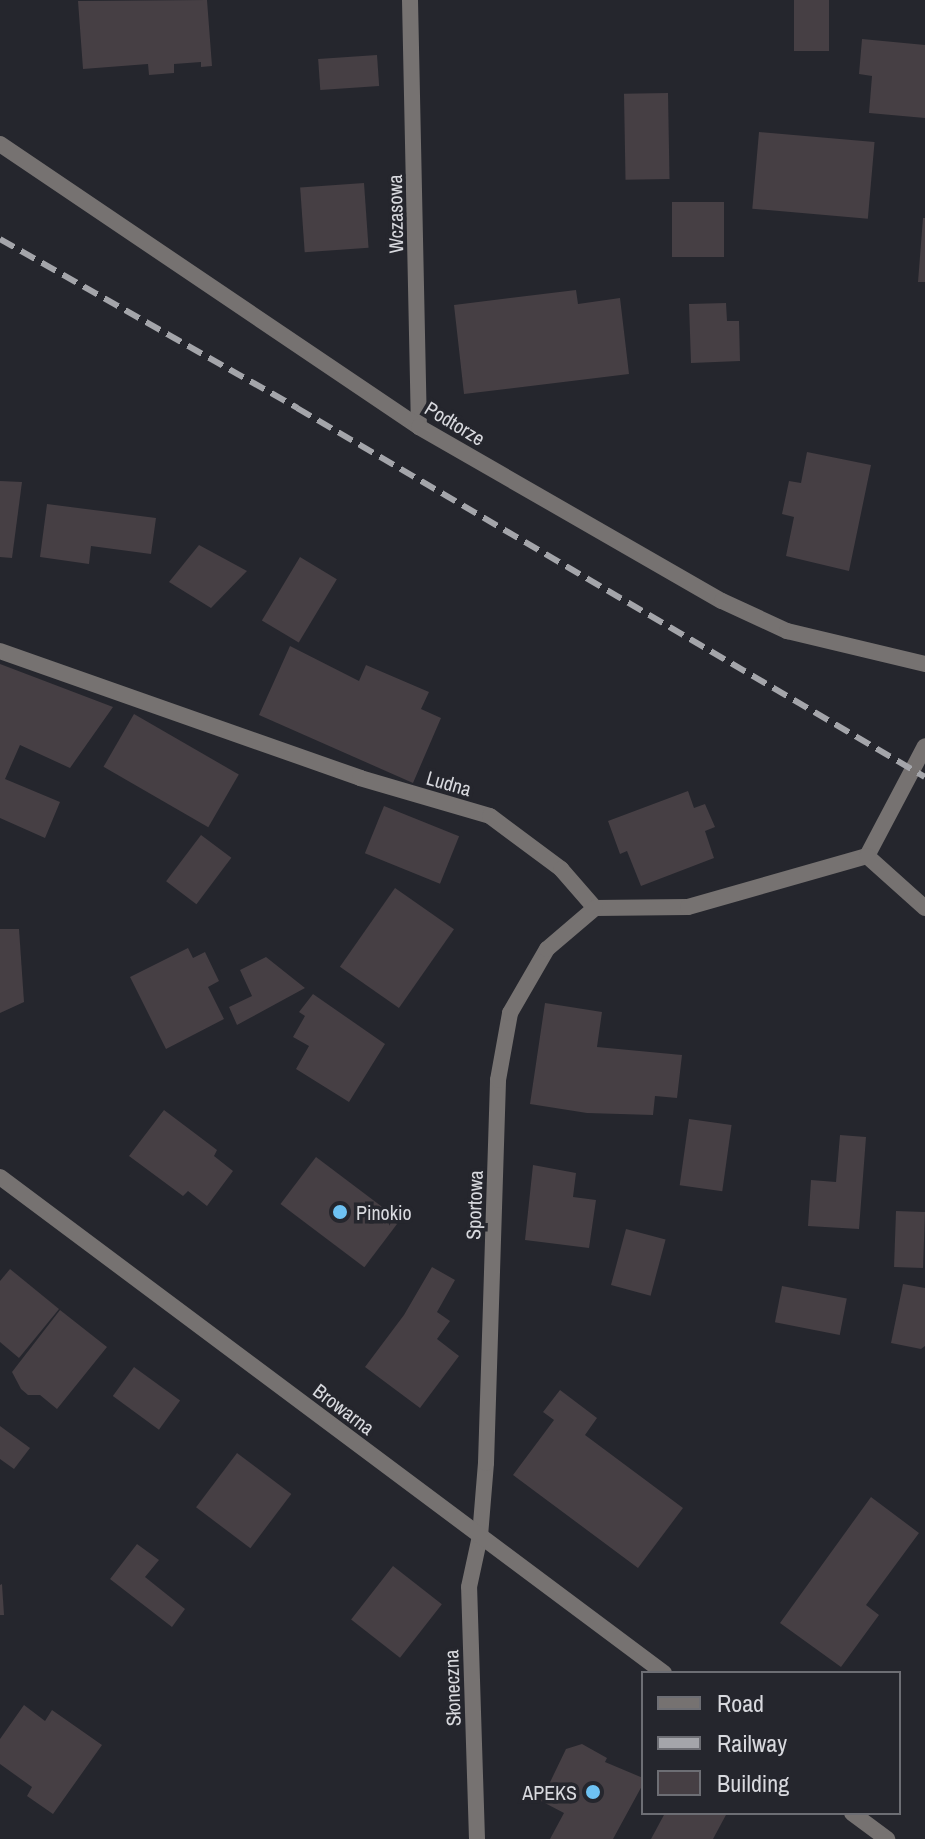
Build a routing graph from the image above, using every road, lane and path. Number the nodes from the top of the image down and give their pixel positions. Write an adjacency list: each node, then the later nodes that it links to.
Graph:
1 (410, 0): 3 (street, Wczasowa)
2 (0, 144): 3 (street, Podtorze)
3 (419, 427): 5 (street, Podtorze)
4 (0, 651): 8 (street, Ludna)
5 (925, 664)
6 (925, 746): 7 (street)
7 (867, 856): 8 (street); 9 (street)
8 (595, 908): 11 (street, Sportowa)
9 (925, 908)
10 (0, 1177): 11 (street, Browarna)
11 (480, 1536): 12 (street, Browarna); 14 (street, Słoneczna)
12 (661, 1671)
13 (855, 1815): 15 (street)
14 (477, 1839)
15 (887, 1839)

